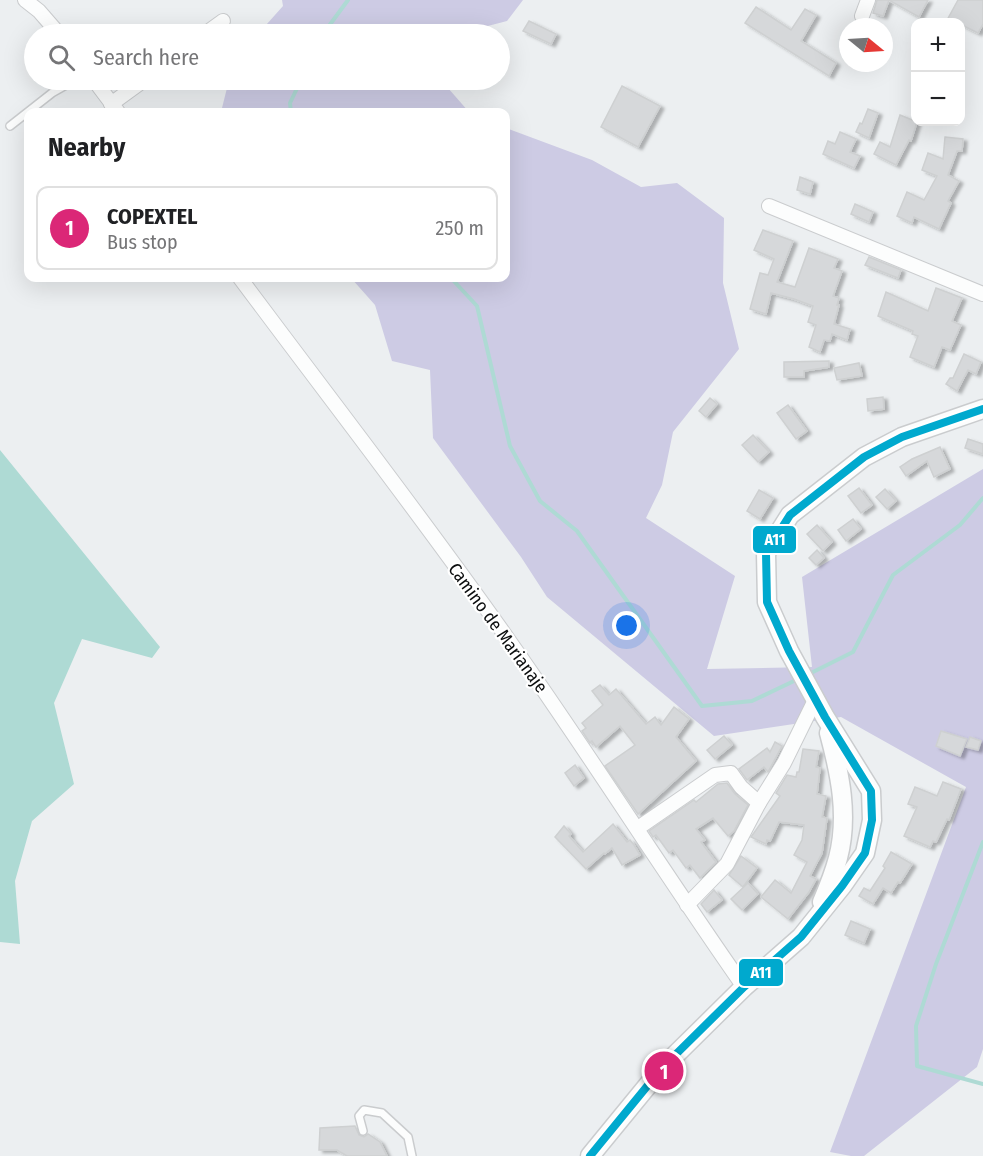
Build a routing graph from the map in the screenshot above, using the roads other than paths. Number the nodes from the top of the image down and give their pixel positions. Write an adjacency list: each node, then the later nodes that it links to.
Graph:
1 (25, 0): 5 (street)
2 (868, 0): 3 (street)
3 (862, 16)
4 (223, 21): 6 (street)
5 (50, 24)
6 (219, 24)
7 (57, 90): 10 (lane)
8 (101, 90): 11 (street)
9 (133, 90): 11 (street)
10 (33, 108)
11 (114, 108)
12 (24, 115): 13 (lane)
13 (10, 126)
14 (770, 206): 16 (street)
15 (243, 282): 21 (street, Camino de Marianaje)
16 (983, 294)
17 (983, 409): 18 (street)
18 (815, 700): 19 (street); 20 (street)
19 (825, 717): 23 (street); 23 (street)
20 (759, 803): 21 (street); 22 (street)
21 (638, 828): 22 (street, Camino de Marianaje)
22 (687, 905): 24 (street, Camino de Marianaje)
23 (817, 917): 24 (street)
24 (744, 987): 27 (street)
25 (363, 1131): 26 (lane)
26 (412, 1156)
27 (590, 1156)

